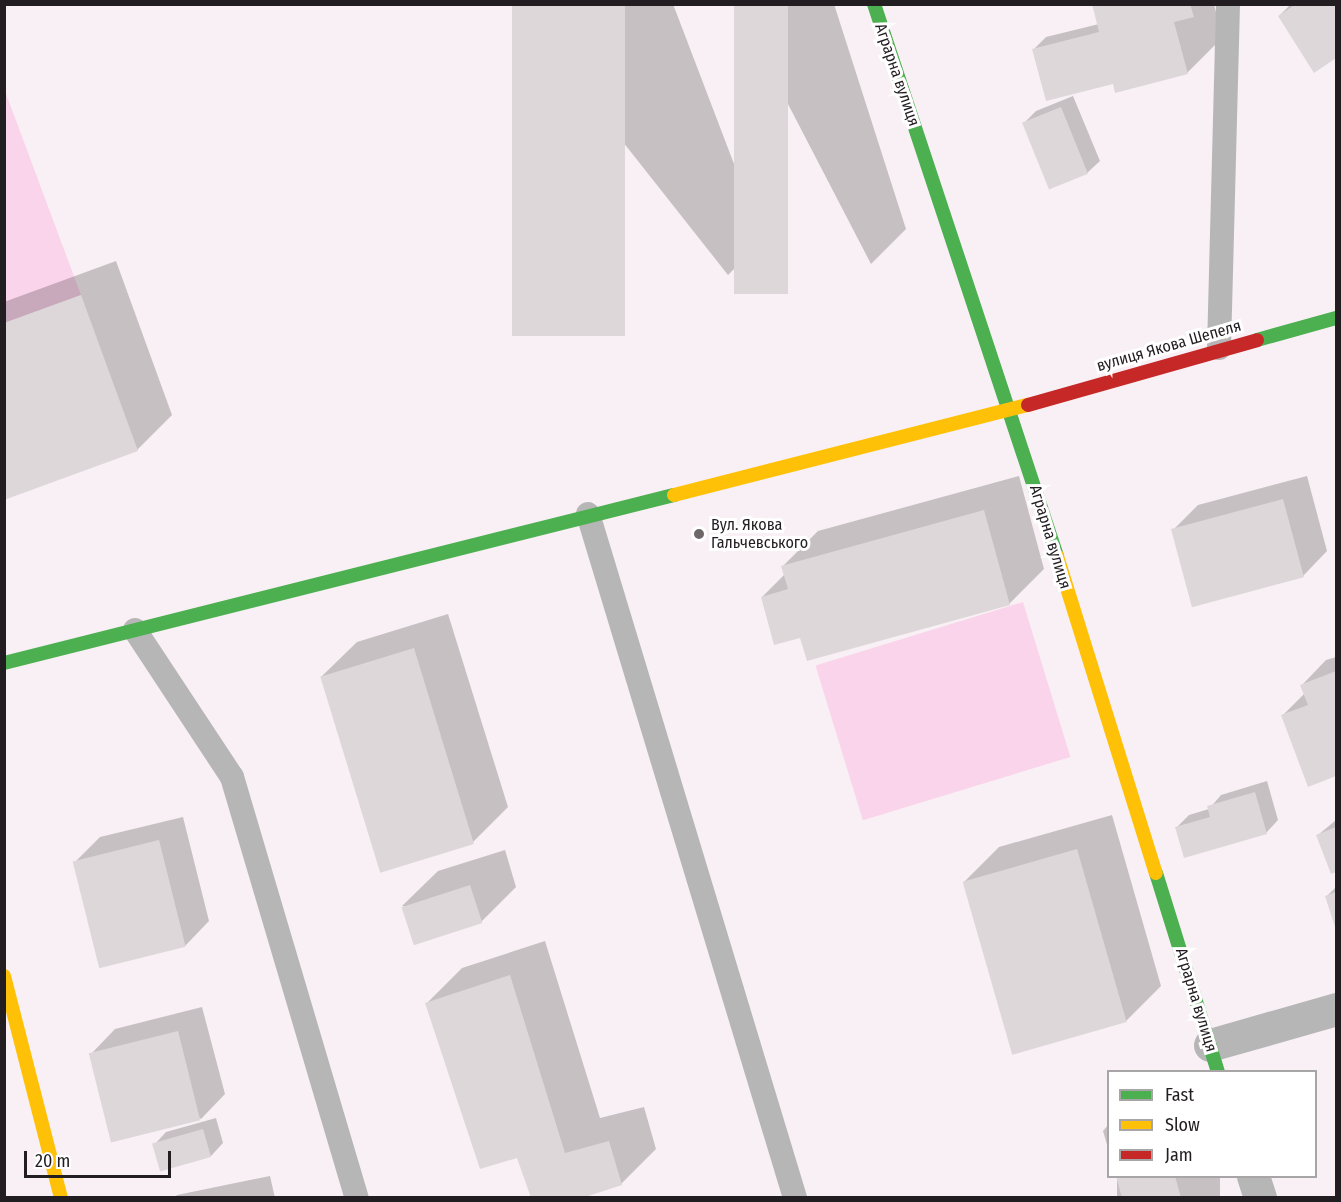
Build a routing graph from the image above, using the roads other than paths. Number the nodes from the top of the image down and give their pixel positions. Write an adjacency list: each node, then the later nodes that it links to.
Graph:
1 (874, 4): 5 (street, Аграрна вулиця)
2 (1228, 4): 4 (lane)
3 (1336, 318): 4 (street, вулиця Якова Шепеля)
4 (1219, 348): 5 (street, вулиця Якова Шепеля)
5 (1011, 410): 6 (street, вулиця Якова Шепеля); 11 (street, Аграрна вулиця)
6 (588, 514): 7 (street, вулиця Якова Шепеля); 15 (lane)
7 (135, 630): 8 (street, вулиця Якова Шепеля); 14 (lane)
8 (4, 663)
9 (4, 976): 13 (street)
10 (1336, 1009): 11 (street)
11 (1214, 1058)
12 (1254, 1178): 16 (street)
13 (61, 1197)
14 (357, 1197)
15 (795, 1197)
16 (1260, 1197)

